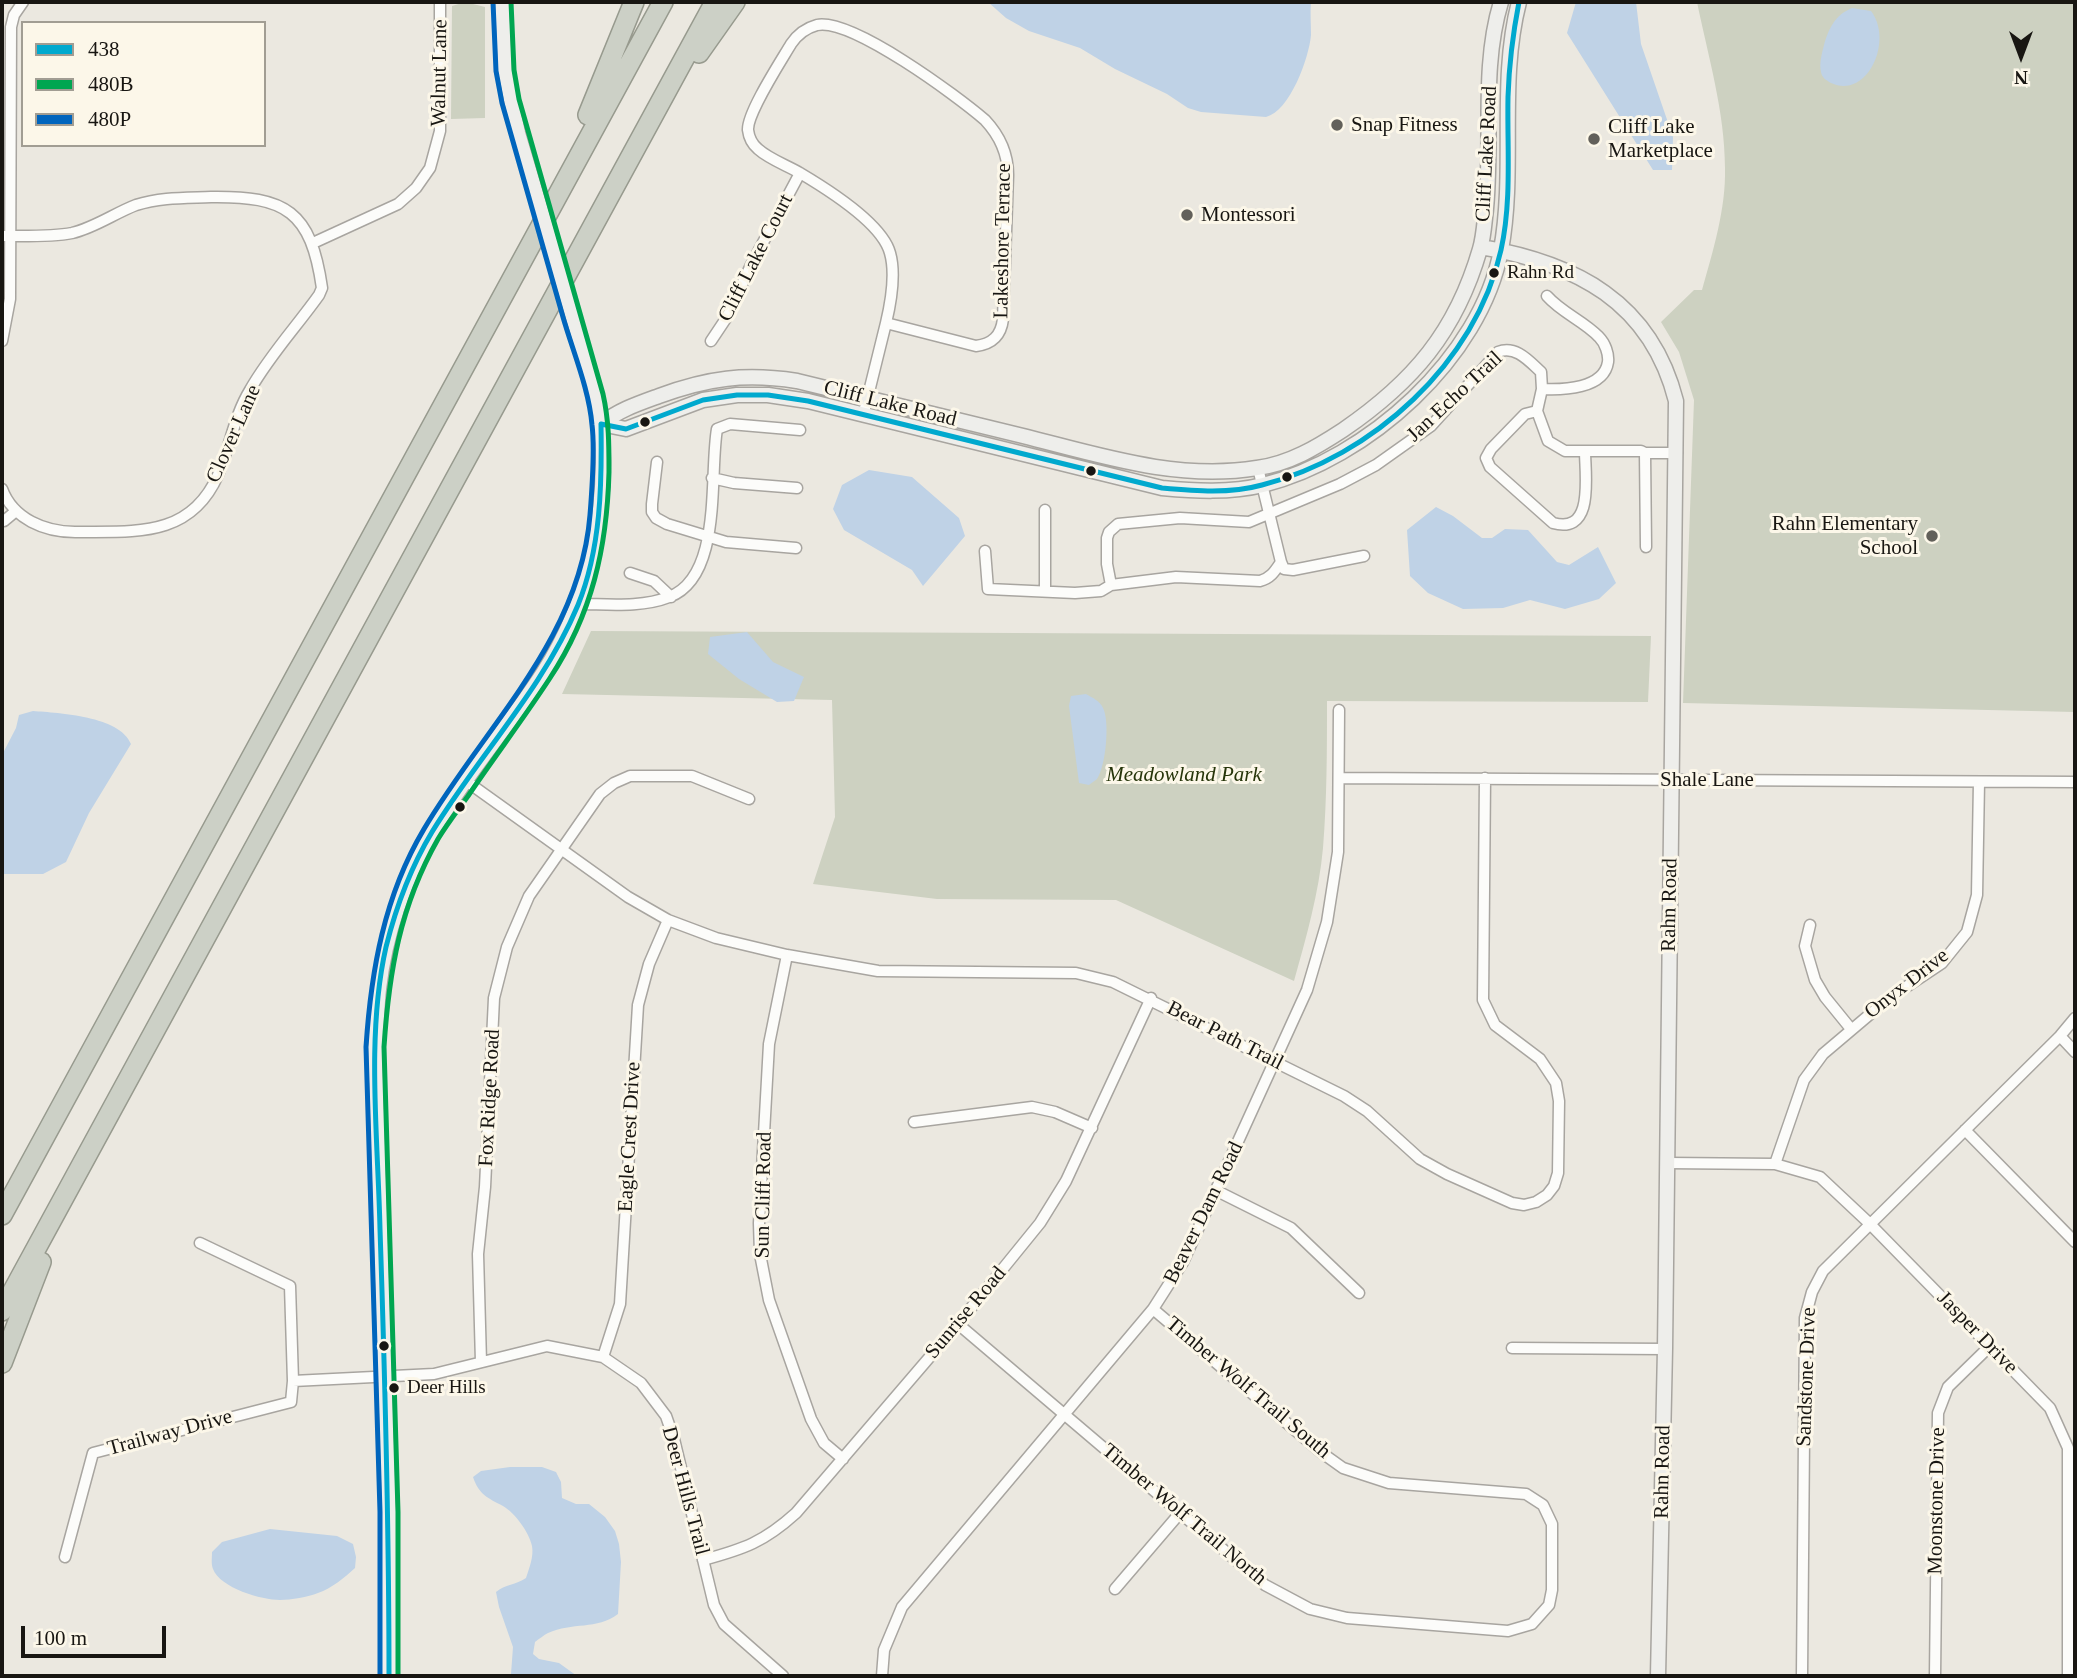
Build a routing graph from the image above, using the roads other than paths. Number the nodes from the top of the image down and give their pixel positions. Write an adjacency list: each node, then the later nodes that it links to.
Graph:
1 (23, 2): 13 (street)
2 (440, 2): 14 (street, Walnut Lane)
3 (502, 2): 25 (street, bridge)
4 (634, 2): 12 (highway)
5 (663, 2): 12 (highway)
6 (715, 2): 10 (highway)
7 (735, 2): 10 (highway)
8 (1501, 2): 15 (street, Cliff Lake Road)
9 (1519, 2): 16 (street, Cliff Lake Road)
10 (642, 134): 75 (highway)
11 (800, 173): 18 (street, Lakeshore Terrace); 18 (street, Lakeshore Terrace); 20 (street, Cliff Lake Court)
12 (558, 191): 76 (highway)
13 (7, 236): 14 (street); 19 (street)
14 (313, 243): 37 (street, Clover Lane)
15 (1481, 247): 16 (street, Rahn Road); 31 (street, Cliff Lake Road)
16 (1501, 251): 29 (street, Rahn Road); 33 (street, Cliff Lake Road)
17 (1547, 296): 21 (street)
18 (886, 323): 22 (street, Lakeshore Terrace)
19 (2, 341)
20 (711, 341)
21 (1542, 389): 23 (street); 38 (street, Jan Echo Trail)
22 (867, 398): 24 (street, Lakeshore Terrace); 25 (street, Cliff Lake Road); 31 (street, Cliff Lake Road)
23 (1537, 411): 27 (street); 27 (street)
24 (863, 416): 25 (street, Cliff Lake Road); 33 (street, Cliff Lake Road)
25 (601, 424): 50 (street)
26 (800, 430): 32 (street)
27 (1585, 451): 28 (street)
28 (1645, 453): 29 (street); 41 (street)
29 (1677, 453): 54 (street, Rahn Road)
30 (657, 462): 40 (street)
31 (1258, 468): 33 (street)
32 (712, 478): 34 (street); 40 (street)
33 (1261, 485): 38 (street)
34 (797, 488)
35 (2, 489): 37 (street, Clover Lane)
36 (1045, 510): 48 (street)
37 (16, 511): 39 (street)
38 (1267, 513): 45 (street); 47 (street, Jan Echo Trail)
39 (4, 521)
40 (709, 537): 42 (street); 49 (street)
41 (1646, 547)
42 (796, 548)
43 (985, 551): 48 (street)
44 (1364, 556): 45 (street)
45 (1281, 562): 47 (street)
46 (629, 573): 49 (street)
47 (1111, 585): 48 (street)
48 (1045, 591)
49 (671, 597): 50 (street)
50 (578, 604): 55 (street)
51 (1339, 710): 52 (street, Beaver Dam Road)
52 (1339, 778): 53 (street, Shale Lane); 68 (street, Beaver Dam Road)
53 (1485, 778): 54 (street, Shale Lane); 68 (street, Bear Path Trail)
54 (1672, 779): 56 (street, Shale Lane); 72 (street, Rahn Road)
55 (466, 781): 59 (street, Bear Path Trail); 90 (street)
56 (1979, 782): 57 (street, Shale Lane); 65 (street, Onyx Drive)
57 (2075, 782)
58 (749, 799): 59 (street, Fox Ridge Road)
59 (560, 849): 60 (street, Bear Path Trail); 88 (street, Fox Ridge Road)
60 (668, 920): 62 (street, Bear Path Trail); 87 (street, Eagle Crest Drive)
61 (1810, 925): 65 (street)
62 (787, 955): 63 (street, Bear Path Trail); 93 (street, Sun Cliff Road)
63 (1151, 998): 68 (street, Bear Path Trail); 70 (street, Sunrise Road)
64 (2075, 1018): 66 (street, Sandstone Drive)
65 (1851, 1028): 73 (street, Onyx Drive)
66 (2060, 1036): 67 (street); 71 (street, Sandstone Drive)
67 (2075, 1052)
68 (1275, 1061): 74 (street, Beaver Dam Road)
69 (914, 1122): 70 (street)
70 (1092, 1128): 83 (street, Sunrise Road)
71 (1965, 1130): 77 (street, Sandstone Drive); 78 (street)
72 (1667, 1163): 73 (street, Jasper Drive); 86 (street, Rahn Road)
73 (1774, 1164): 77 (street, Jasper Drive)
74 (1217, 1191): 80 (street); 81 (street, Beaver Dam Road)
75 (67, 1193): 82 (highway); 89 (highway)
76 (2, 1215)
77 (1869, 1223): 84 (street, Jasper Drive); 103 (street, Sandstone Drive)
78 (2075, 1242)
79 (200, 1243): 91 (street)
80 (1359, 1293)
81 (1153, 1309): 92 (street, Beaver Dam Road); 98 (street, Timber Wolf Trail South)
82 (2, 1311)
83 (958, 1324): 92 (street, Timber Wolf Trail North); 93 (street, Sunrise Road)
84 (1990, 1346): 104 (street, Moonstone Drive); 105 (street, Jasper Drive)
85 (1512, 1348): 86 (street)
86 (1665, 1349): 102 (street, Rahn Road)
87 (603, 1357): 88 (street, Deer Hills Trail); 96 (street, Deer Hills Trail)
88 (481, 1362): 90 (street, Deer Hills Trail)
89 (2, 1363)
90 (386, 1377): 91 (street); 99 (street)
91 (293, 1381): 95 (street, Trailway Drive)
92 (1065, 1415): 94 (street, Timber Wolf Trail North); 101 (street, Beaver Dam Road)
93 (843, 1458): 96 (street, Sunrise Road)
94 (1180, 1513): 97 (street); 98 (street, Timber Wolf Trail North)
95 (65, 1557)
96 (704, 1560): 100 (street, Deer Hills Trail)
97 (1115, 1589)
98 (1552, 1590)
99 (389, 1676)
100 (783, 1676)
101 (883, 1676)
102 (1658, 1676)
103 (1802, 1676)
104 (1935, 1676)
105 (2068, 1676)

